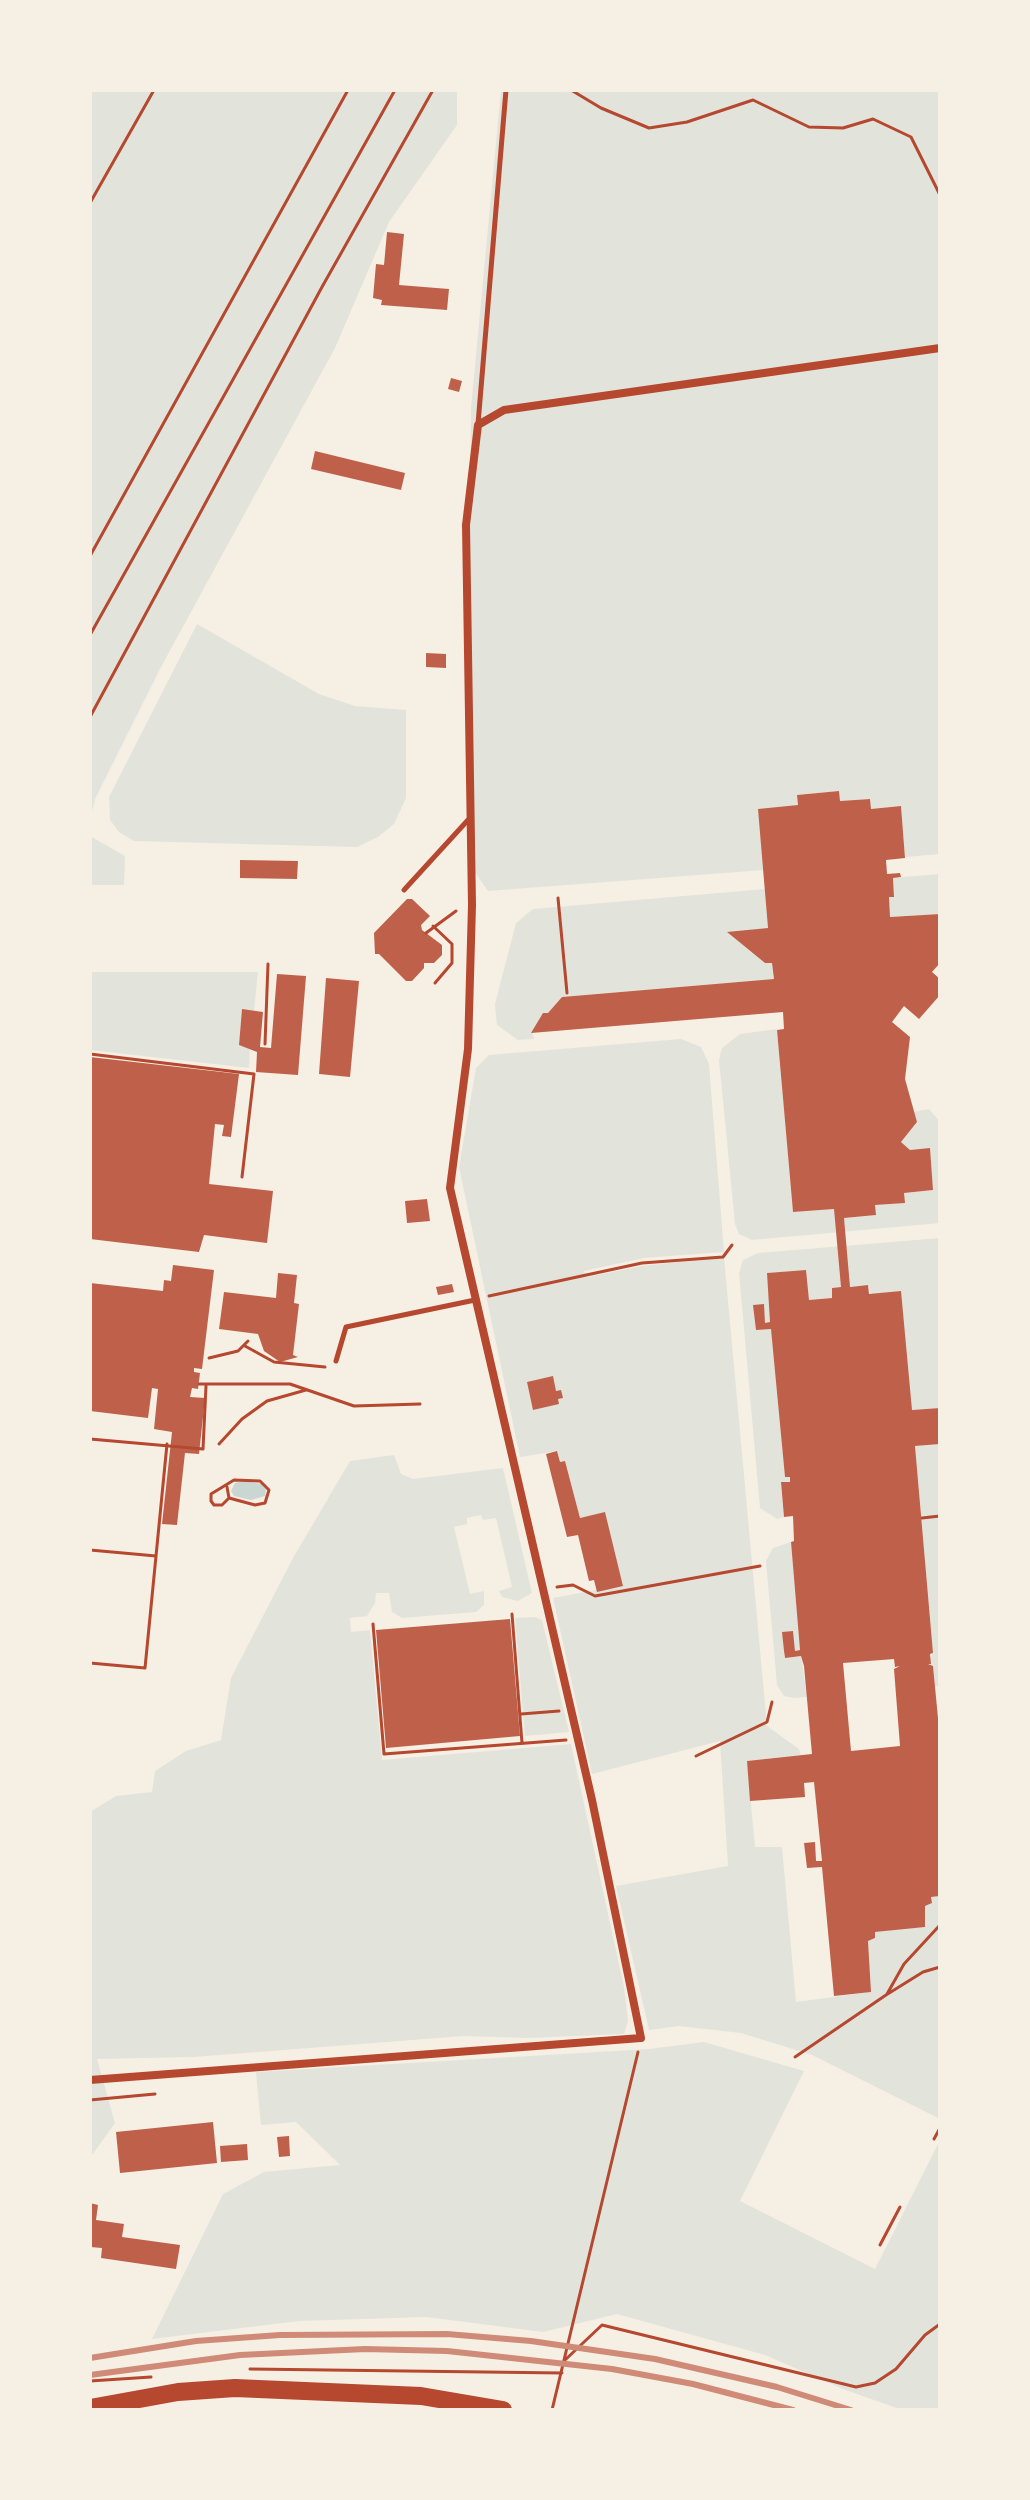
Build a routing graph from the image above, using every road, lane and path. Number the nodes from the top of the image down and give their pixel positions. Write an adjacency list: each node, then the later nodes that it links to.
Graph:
1 (154, 90): 8 (path)
2 (348, 90): 11 (path)
3 (395, 90): 12 (path)
4 (433, 90): 13 (path)
5 (506, 90): 10 (lane)
6 (571, 90): 7 (path)
7 (940, 195)
8 (90, 203)
9 (940, 348): 10 (street)
10 (478, 425): 14 (street)
11 (90, 556)
12 (90, 635)
13 (90, 717)
14 (468, 820): 15 (lane); 27 (street)
15 (404, 890)
16 (558, 898): 22 (path)
17 (456, 911): 18 (path)
18 (433, 926): 19 (path); 21 (path)
19 (426, 933)
20 (268, 964): 23 (path)
21 (435, 983)
22 (567, 993)
23 (265, 1044)
24 (90, 1054): 25 (path)
25 (242, 1177)
26 (732, 1245): 27 (path)
27 (475, 1300): 31 (lane); 46 (street)
28 (248, 1341): 29 (path)
29 (245, 1346): 30 (path); 31 (path)
30 (209, 1358)
31 (336, 1364)
32 (199, 1384): 33 (path)
33 (206, 1385): 34 (path); 37 (path)
34 (310, 1389): 35 (path); 38 (path)
35 (420, 1404)
36 (90, 1439): 37 (path)
37 (167, 1444): 44 (path)
38 (219, 1444)
39 (227, 1487): 40 (path); 40 (path); 40 (path)
40 (229, 1498)
41 (940, 1516): 42 (path)
42 (922, 1518)
43 (90, 1550): 44 (path)
44 (156, 1556): 49 (path)
45 (760, 1566): 46 (path)
46 (543, 1588): 51 (street)
47 (512, 1614): 52 (path)
48 (373, 1624): 54 (path)
49 (90, 1663)
50 (772, 1702): 55 (path)
51 (571, 1710): 52 (path); 53 (street)
52 (521, 1714): 54 (path)
53 (578, 1739): 54 (path); 59 (street)
54 (522, 1743)
55 (696, 1756)
56 (940, 1925): 58 (path)
57 (940, 1967): 58 (path)
58 (886, 1995): 60 (path)
59 (641, 2038): 61 (street); 69 (path)
60 (795, 2057)
61 (90, 2080)
62 (155, 2094): 63 (path)
63 (90, 2100)
64 (940, 2128): 65 (path)
65 (934, 2139)
66 (900, 2207): 67 (path)
67 (880, 2245)
68 (940, 2324): 69 (path)
69 (565, 2360): 71 (path)
70 (246, 2369): 71 (path)
71 (562, 2373): 76 (path)
72 (152, 2376): 73 (path)
73 (90, 2381)
74 (90, 2408): 75 (main road)
75 (503, 2410)
76 (552, 2410)

